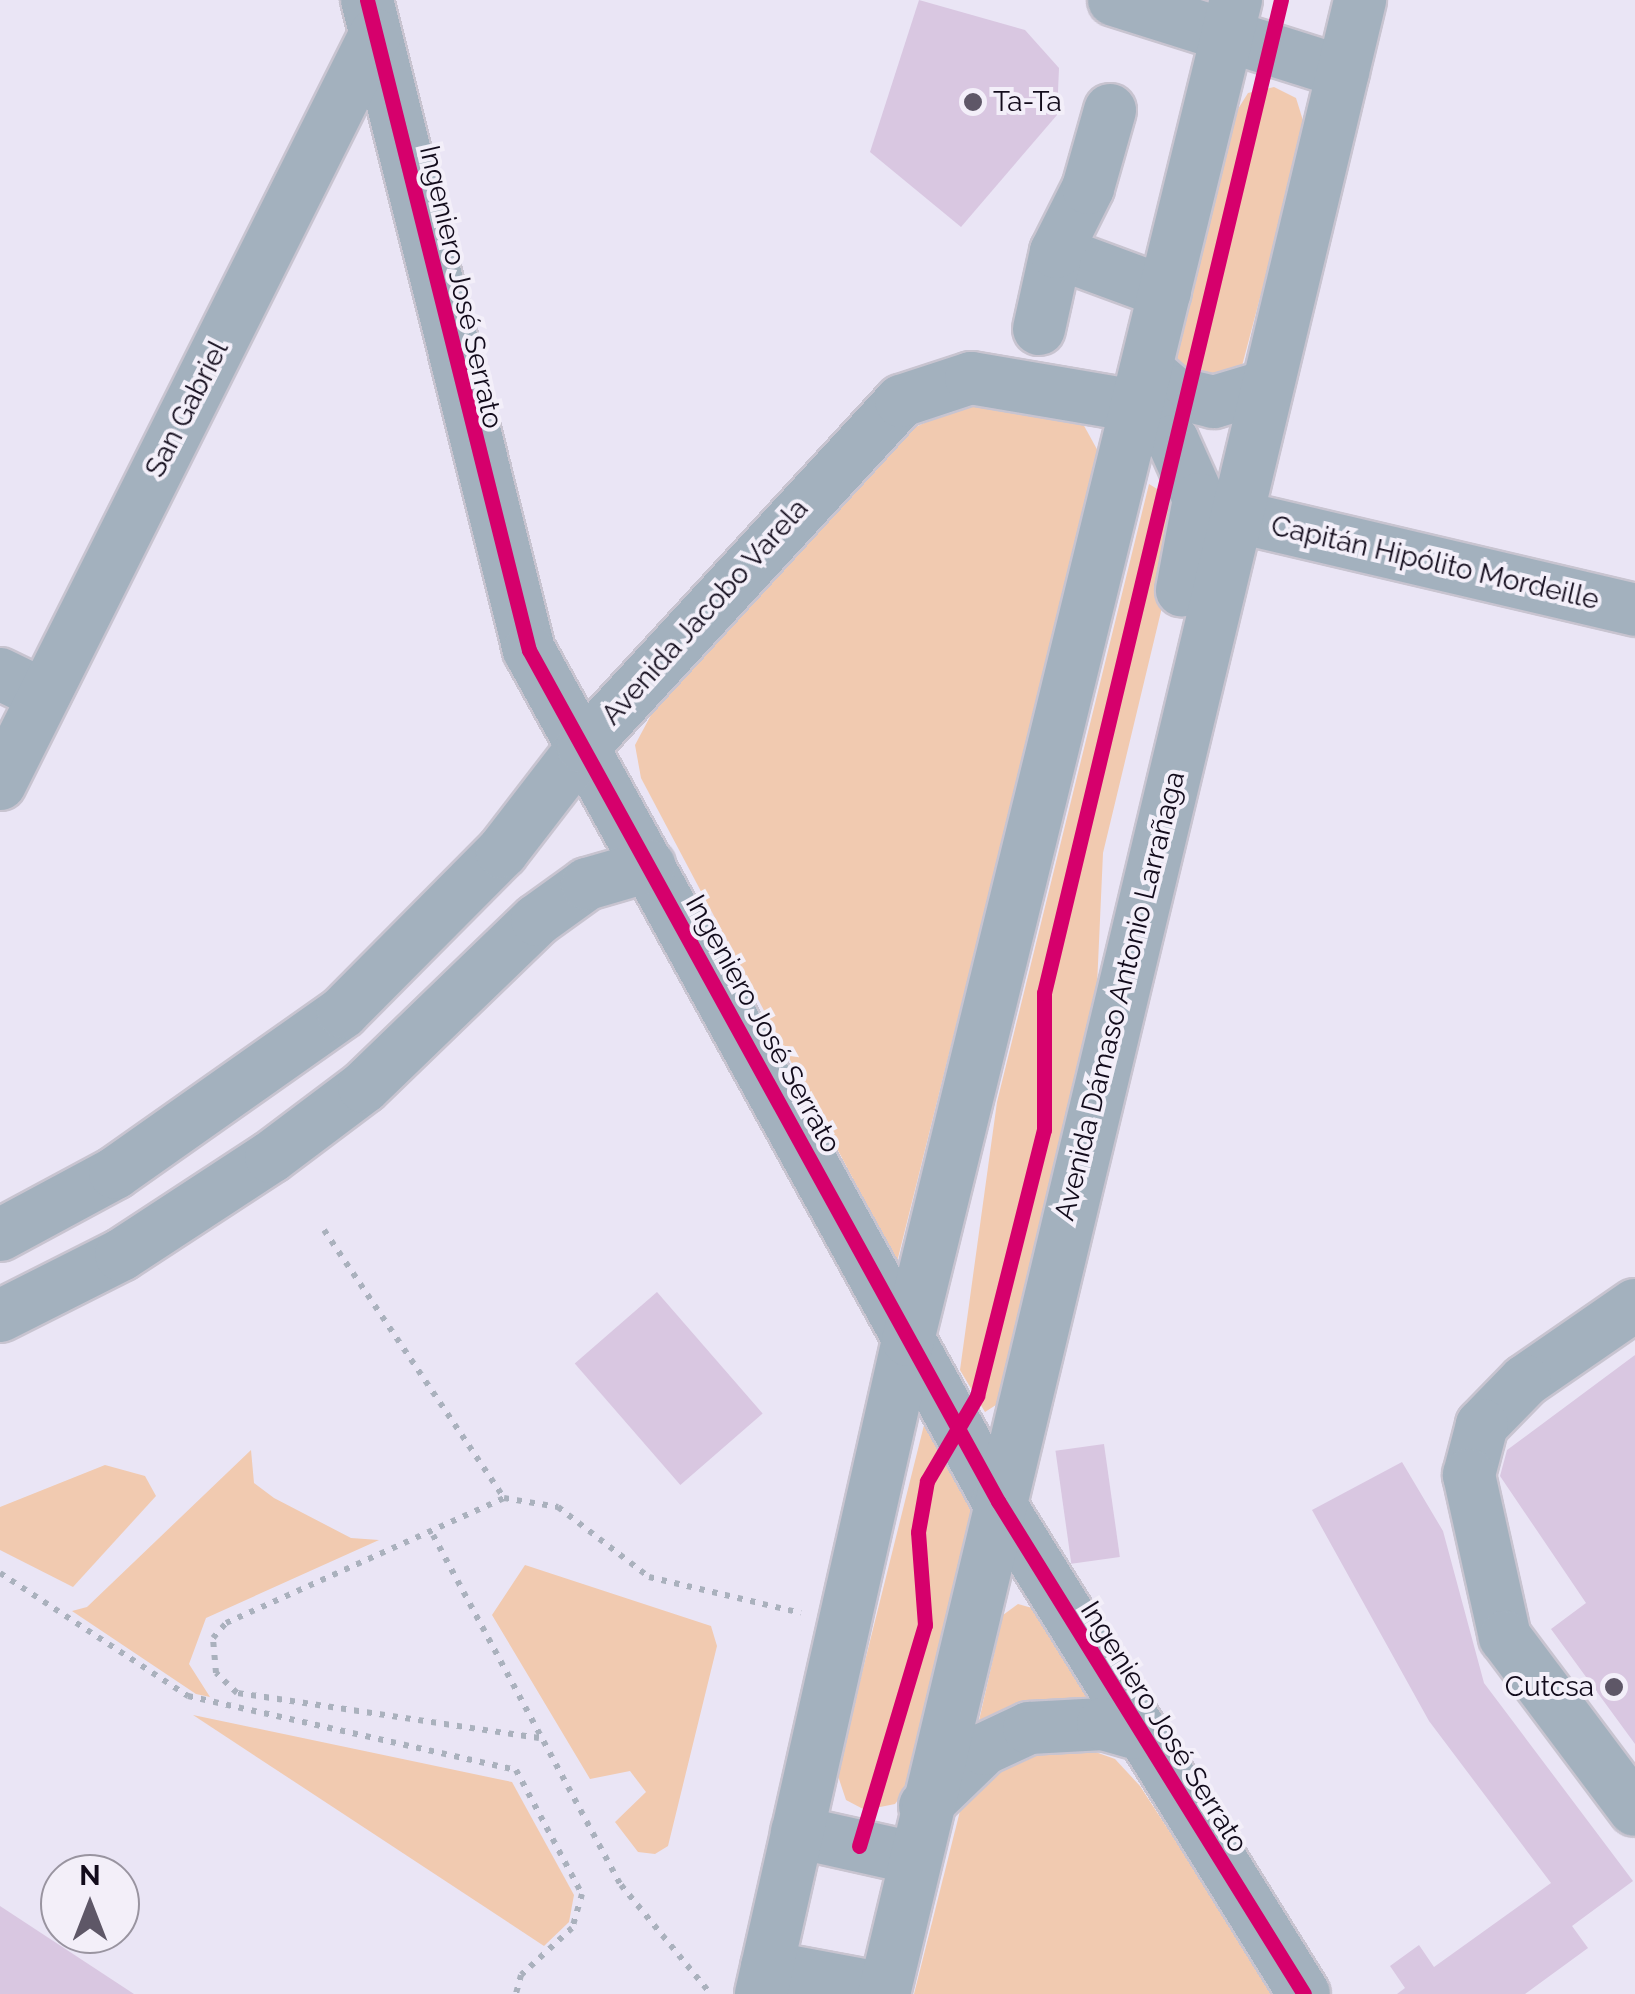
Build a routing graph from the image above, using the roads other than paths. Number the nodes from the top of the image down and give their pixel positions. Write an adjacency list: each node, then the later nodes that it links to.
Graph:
1 (1114, 0): 4 (street)
2 (1360, 0): 5 (street, Avenida Dámaso Antonio Larrañaga)
3 (371, 18): 14 (street, San Gabriel); 15 (street, Ingeniero José Serrato)
4 (1232, 18): 5 (street); 8 (street)
5 (1343, 72): 10 (street, Avenida Dámaso Antonio Larrañaga)
6 (1110, 110): 7 (street)
7 (1056, 252): 8 (street); 9 (street)
8 (1165, 292): 11 (street)
9 (1039, 329)
10 (1267, 386): 11 (street, Avenida Jacobo Varela); 12 (street, Avenida Dámaso Antonio Larrañaga)
11 (1141, 388): 15 (street, Avenida Jacobo Varela); 18 (street); 22 (street)
12 (1236, 516): 13 (street, Capitán Hipólito Mordeille); 18 (street, Avenida Dámaso Antonio Larrañaga)
13 (1635, 610)
14 (21, 685): 16 (street, San Gabriel)
15 (583, 747): 17 (street, Ingeniero José Serrato); 19 (street, Avenida Jacobo Varela)
16 (0, 784)
17 (648, 866): 21 (street); 22 (street, Ingeniero José Serrato)
18 (1148, 876): 23 (street, Avenida Dámaso Antonio Larrañaga)
19 (0, 1235)
20 (1635, 1304): 26 (street)
21 (0, 1316)
22 (908, 1340): 23 (street, Ingeniero José Serrato); 27 (street)
23 (998, 1501): 24 (street, Ingeniero José Serrato); 25 (street, Avenida Dámaso Antonio Larrañaga)
24 (1134, 1733): 25 (street); 31 (street, Ingeniero José Serrato)
25 (924, 1806): 28 (street, Avenida Dámaso Antonio Larrañaga)
26 (1635, 1810)
27 (797, 1832): 28 (street); 29 (street)
28 (913, 1858): 30 (street, Avenida Dámaso Antonio Larrañaga)
29 (764, 1980): 30 (street)
30 (884, 1991)
31 (1304, 1994)

